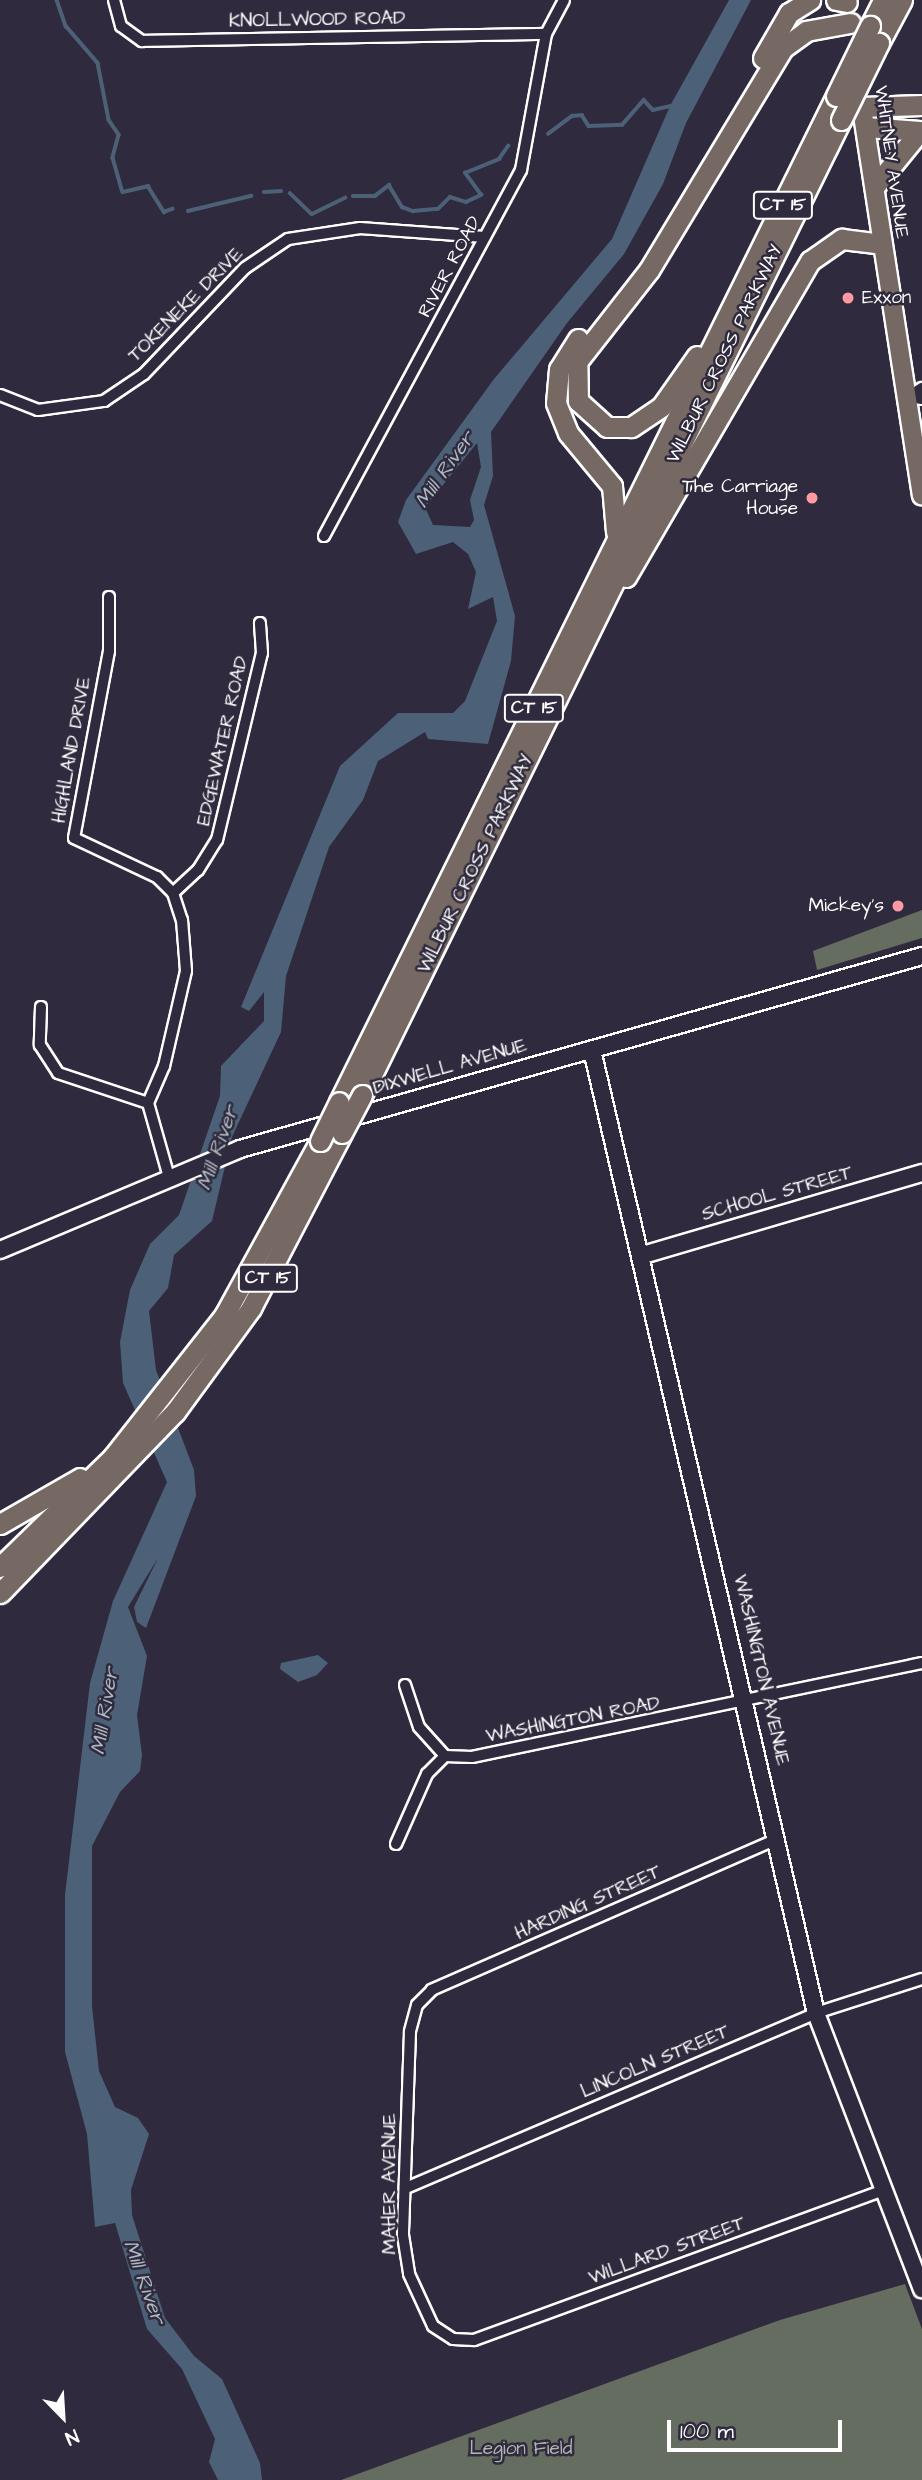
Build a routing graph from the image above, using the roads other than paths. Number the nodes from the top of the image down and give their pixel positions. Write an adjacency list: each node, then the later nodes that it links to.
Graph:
1 (114, 0): 9 (street, KNOLLWOOD ROAD)
2 (564, 0): 9 (street, RIVER ROAD)
3 (810, 0): 7 (highway)
4 (883, 0): 8 (highway, WILBUR CROSS PARKWAY / CT 15)
5 (902, 0): 23 (highway, WILBUR CROSS PARKWAY / CT 15, bridge)
6 (843, 1): 8 (main road, WHITNEY AVENUE)
7 (794, 7): 22 (highway)
8 (860, 24): 11 (main road, WHITNEY AVENUE); 17 (highway, WILBUR CROSS PARKWAY / CT 15, bridge); 17 (highway)
9 (546, 34): 15 (street, RIVER ROAD)
10 (922, 105): 11 (highway)
11 (862, 107): 12 (main road, WHITNEY AVENUE)
12 (866, 127): 13 (highway); 14 (main road, WHITNEY AVENUE)
13 (920, 131): 14 (highway)
14 (875, 186): 16 (main road, WHITNEY AVENUE)
15 (485, 237): 18 (street, TOKENEKE DRIVE); 21 (street, RIVER ROAD)
16 (882, 244): 19 (main road, WHITNEY AVENUE); 23 (highway)
17 (729, 313): 22 (highway, WILBUR CROSS PARKWAY / CT 15)
18 (0, 395)
19 (917, 395): 20 (main road, WHITNEY AVENUE)
20 (922, 495)
21 (324, 536)
22 (610, 555): 35 (highway, WILBUR CROSS PARKWAY / CT 15, bridge)
23 (609, 595): 38 (highway, WILBUR CROSS PARKWAY / CT 15, bridge)
24 (109, 597): 26 (street, HIGHLAND DRIVE)
25 (260, 623): 26 (street, EDGEWATER ROAD)
26 (173, 893): 30 (street)
27 (922, 956): 29 (street, DIXWELL AVENUE)
28 (41, 1007): 30 (street)
29 (592, 1050): 32 (street, DIXWELL AVENUE); 34 (street, WASHINGTON AVENUE)
30 (148, 1102): 32 (street)
31 (922, 1173): 34 (street, SCHOOL STREET)
32 (169, 1177): 33 (street, DIXWELL AVENUE)
33 (0, 1250)
34 (643, 1255): 41 (street, WASHINGTON AVENUE)
35 (113, 1457): 36 (highway); 37 (highway, WILBUR CROSS PARKWAY / CT 15)
36 (0, 1524)
37 (0, 1567)
38 (0, 1593)
39 (922, 1663): 41 (street, WASHINGTON ROAD)
40 (405, 1685): 42 (street)
41 (748, 1703): 42 (street, WASHINGTON ROAD); 43 (street, WASHINGTON AVENUE)
42 (445, 1756): 44 (street)
43 (777, 1839): 46 (street, HARDING STREET); 47 (street, WASHINGTON AVENUE)
44 (396, 1844)
45 (922, 1979): 47 (street, LINCOLN STREET)
46 (417, 2005): 48 (street, MAHER AVENUE)
47 (816, 2012): 48 (street, LINCOLN STREET); 49 (street, WASHINGTON AVENUE)
48 (406, 2188): 51 (street, MAHER AVENUE)
49 (884, 2190): 50 (street, WASHINGTON AVENUE); 51 (street, WILLARD STREET)
50 (922, 2289)
51 (462, 2341)

